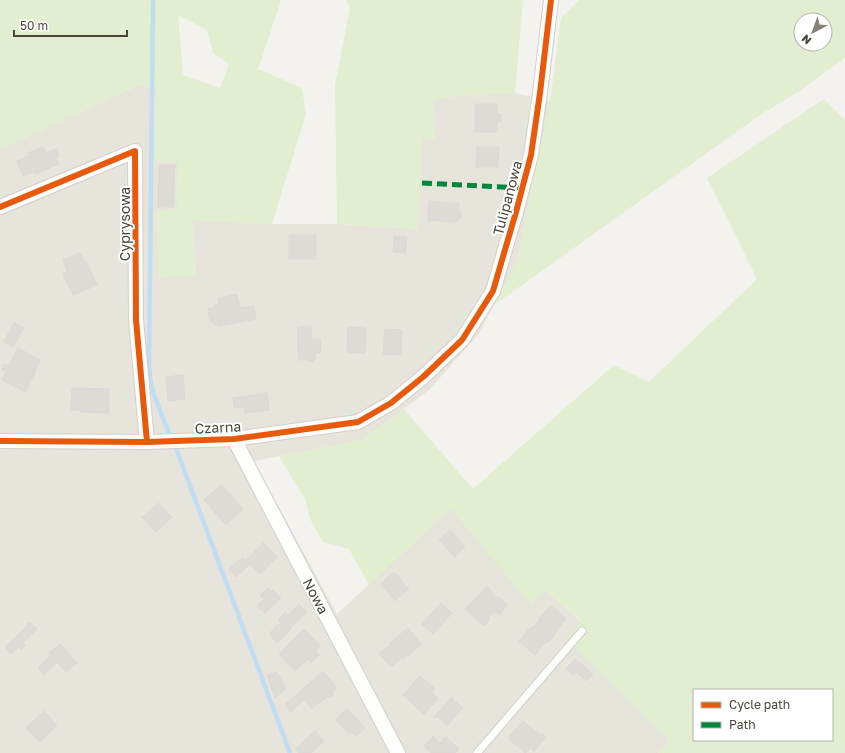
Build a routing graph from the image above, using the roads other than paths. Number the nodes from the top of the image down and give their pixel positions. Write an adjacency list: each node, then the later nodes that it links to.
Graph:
1 (552, 0): 3 (street, Tulipanowa)
2 (0, 207): 6 (street, Cyprysowa)
3 (423, 377): 4 (street, Czarna)
4 (234, 439): 6 (street, Czarna); 8 (street, Nowa)
5 (0, 441): 6 (street, Czarna)
6 (147, 442)
7 (582, 631): 9 (lane)
8 (398, 753)
9 (476, 753)

